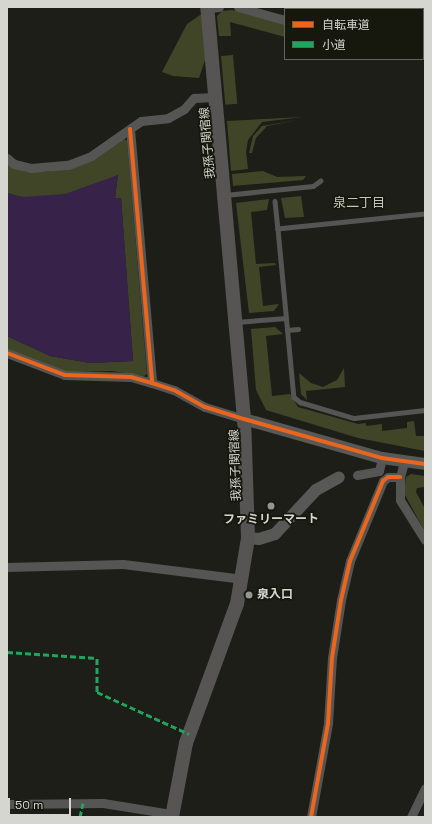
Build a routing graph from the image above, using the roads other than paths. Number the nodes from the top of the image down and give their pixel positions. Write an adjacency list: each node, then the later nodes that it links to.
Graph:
1 (212, 7): 4 (main road, 我孫子関宿線)
2 (238, 7): 3 (street)
3 (284, 20)
4 (214, 97): 5 (street); 8 (main road, 我孫子関宿線)
5 (130, 128): 6 (street); 17 (street)
6 (7, 158)
7 (320, 181): 8 (lane)
8 (223, 196): 13 (main road, 我孫子関宿線)
9 (275, 201): 11 (lane)
10 (425, 214): 11 (lane)
11 (278, 229): 12 (lane)
12 (286, 318): 13 (lane); 15 (lane)
13 (235, 322): 19 (main road, 我孫子関宿線)
14 (298, 329): 15 (lane)
15 (288, 330): 18 (lane)
16 (7, 353): 17 (street)
17 (152, 383): 19 (street)
18 (425, 410)
19 (244, 419): 20 (street); 26 (main road, 我孫子関宿線)
20 (382, 458): 21 (street); 23 (street)
21 (404, 462): 22 (street); 25 (street)
22 (425, 464)
23 (357, 475)
24 (339, 477): 26 (street)
25 (400, 477): 27 (street); 33 (street)
26 (248, 538): 29 (main road, 我孫子関宿線)
27 (425, 540)
28 (7, 567): 29 (street)
29 (244, 579): 32 (main road, 我孫子関宿線)
30 (425, 788): 34 (street)
31 (7, 804): 32 (street)
32 (172, 816)
33 (311, 817)
34 (411, 817)

